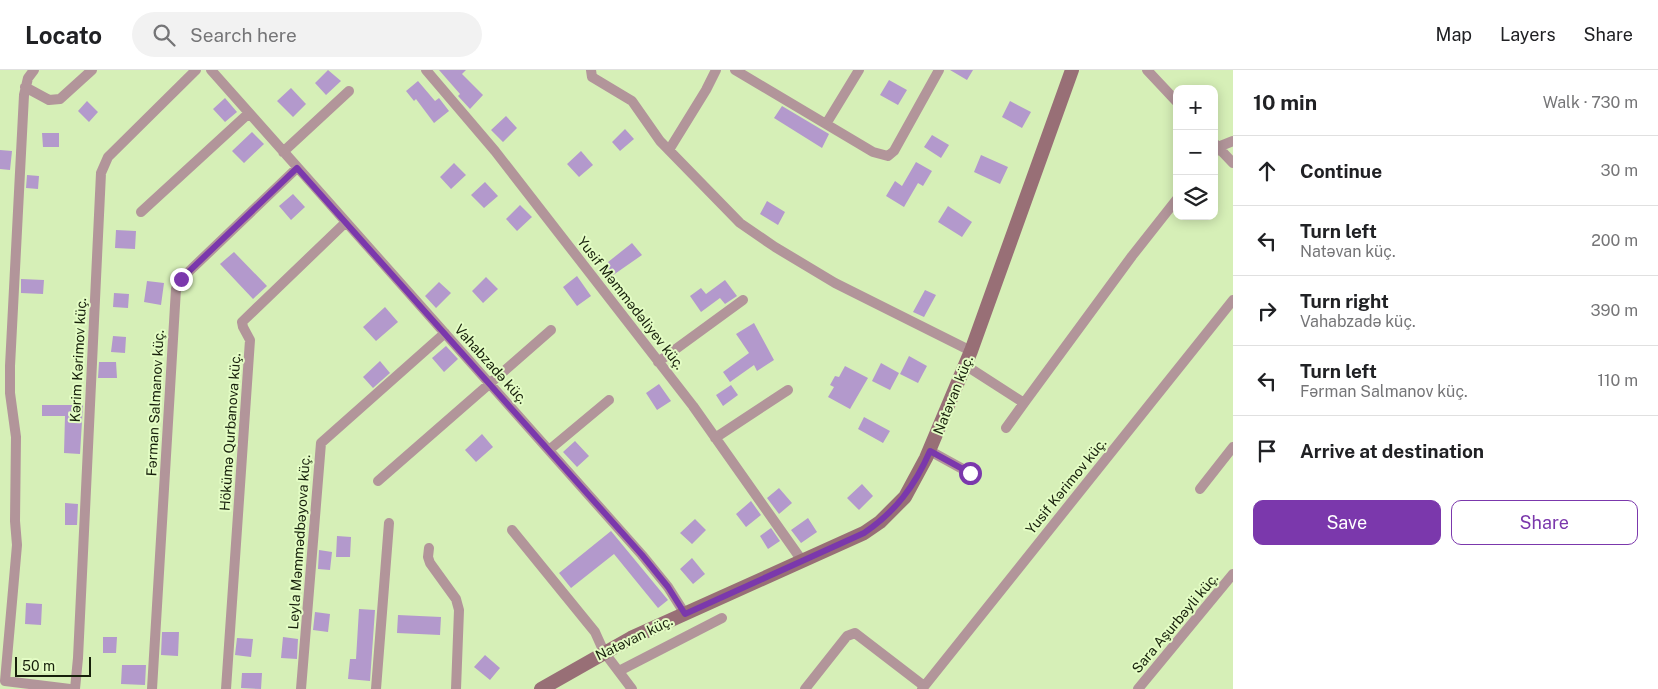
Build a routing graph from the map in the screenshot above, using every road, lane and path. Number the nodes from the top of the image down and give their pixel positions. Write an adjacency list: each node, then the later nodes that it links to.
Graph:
1 (34, 70): 13 (street)
2 (92, 70): 13 (street)
3 (196, 70): 59 (street, Kərim Kərimov küç.)
4 (211, 70): 16 (street, Vahabzadə küç.)
5 (426, 70): 33 (street, Yusif Məmmədəliyev küç.)
6 (591, 70): 20 (street)
7 (716, 70): 20 (street)
8 (735, 70): 17 (street)
9 (859, 70): 17 (street)
10 (938, 70): 17 (street)
11 (1072, 70): 32 (street, Natəvan küç.)
12 (1147, 70): 15 (street)
13 (25, 87): 56 (street)
14 (349, 91): 22 (street)
15 (1173, 98)
16 (248, 113): 22 (street, Vahabzadə küç.); 26 (street)
17 (826, 124)
18 (1233, 141): 19 (street)
19 (1218, 147)
20 (669, 150): 32 (street)
21 (1218, 150): 23 (street)
22 (283, 152): 24 (street, Vahabzadə küç.)
23 (1233, 163)
24 (297, 168): 27 (street, Vahabzadə küç.); 60 (street, Fərman Salmanov küç.)
25 (1173, 204): 38 (street)
26 (141, 212)
27 (345, 222): 31 (street, Vahabzadə küç.); 61 (street, Hökümə Qurbanova küç.)
28 (743, 300): 33 (street)
29 (1233, 300): 57 (street, Yusif Kərimov küç.)
30 (551, 330): 35 (street)
31 (445, 333): 35 (street, Vahabzadə küç.); 62 (street, Leyla Məmmədbəyova küç.)
32 (971, 351): 34 (street, Natəvan küç.)
33 (658, 362): 40 (street, Yusif Məmmədəliyev küç.)
34 (965, 365): 38 (street); 43 (street, Natəvan küç.)
35 (490, 384): 42 (street, Vahabzadə küç.); 45 (street)
36 (788, 390): 40 (street)
37 (609, 400): 42 (street)
38 (1024, 403): 39 (street)
39 (1006, 428)
40 (715, 438): 50 (street, Yusif Məmmədəliyev küç.)
41 (1233, 447): 46 (street)
42 (549, 450): 52 (street, Vahabzadə küç.)
43 (930, 451): 44 (street); 50 (street, Natəvan küç.)
44 (970, 473)
45 (378, 481)
46 (1200, 489)
47 (389, 523): 63 (street)
48 (512, 530): 54 (street)
49 (429, 548): 64 (street)
50 (802, 562): 52 (street, Natəvan küç.)
51 (1233, 574): 68 (street, Sara Aşurbəyli küç.)
52 (685, 614): 54 (street, Natəvan küç.)
53 (722, 618): 55 (street)
54 (604, 652): 55 (street); 65 (street, Natəvan küç.)
55 (619, 671): 66 (street)
56 (2, 681): 58 (street)
57 (923, 688): 67 (street)
58 (70, 689)
59 (74, 689)
60 (152, 689)
61 (226, 689)
62 (301, 689)
63 (376, 689)
64 (456, 689)
65 (541, 689)
66 (632, 689)
67 (805, 689)
68 (1138, 689)

